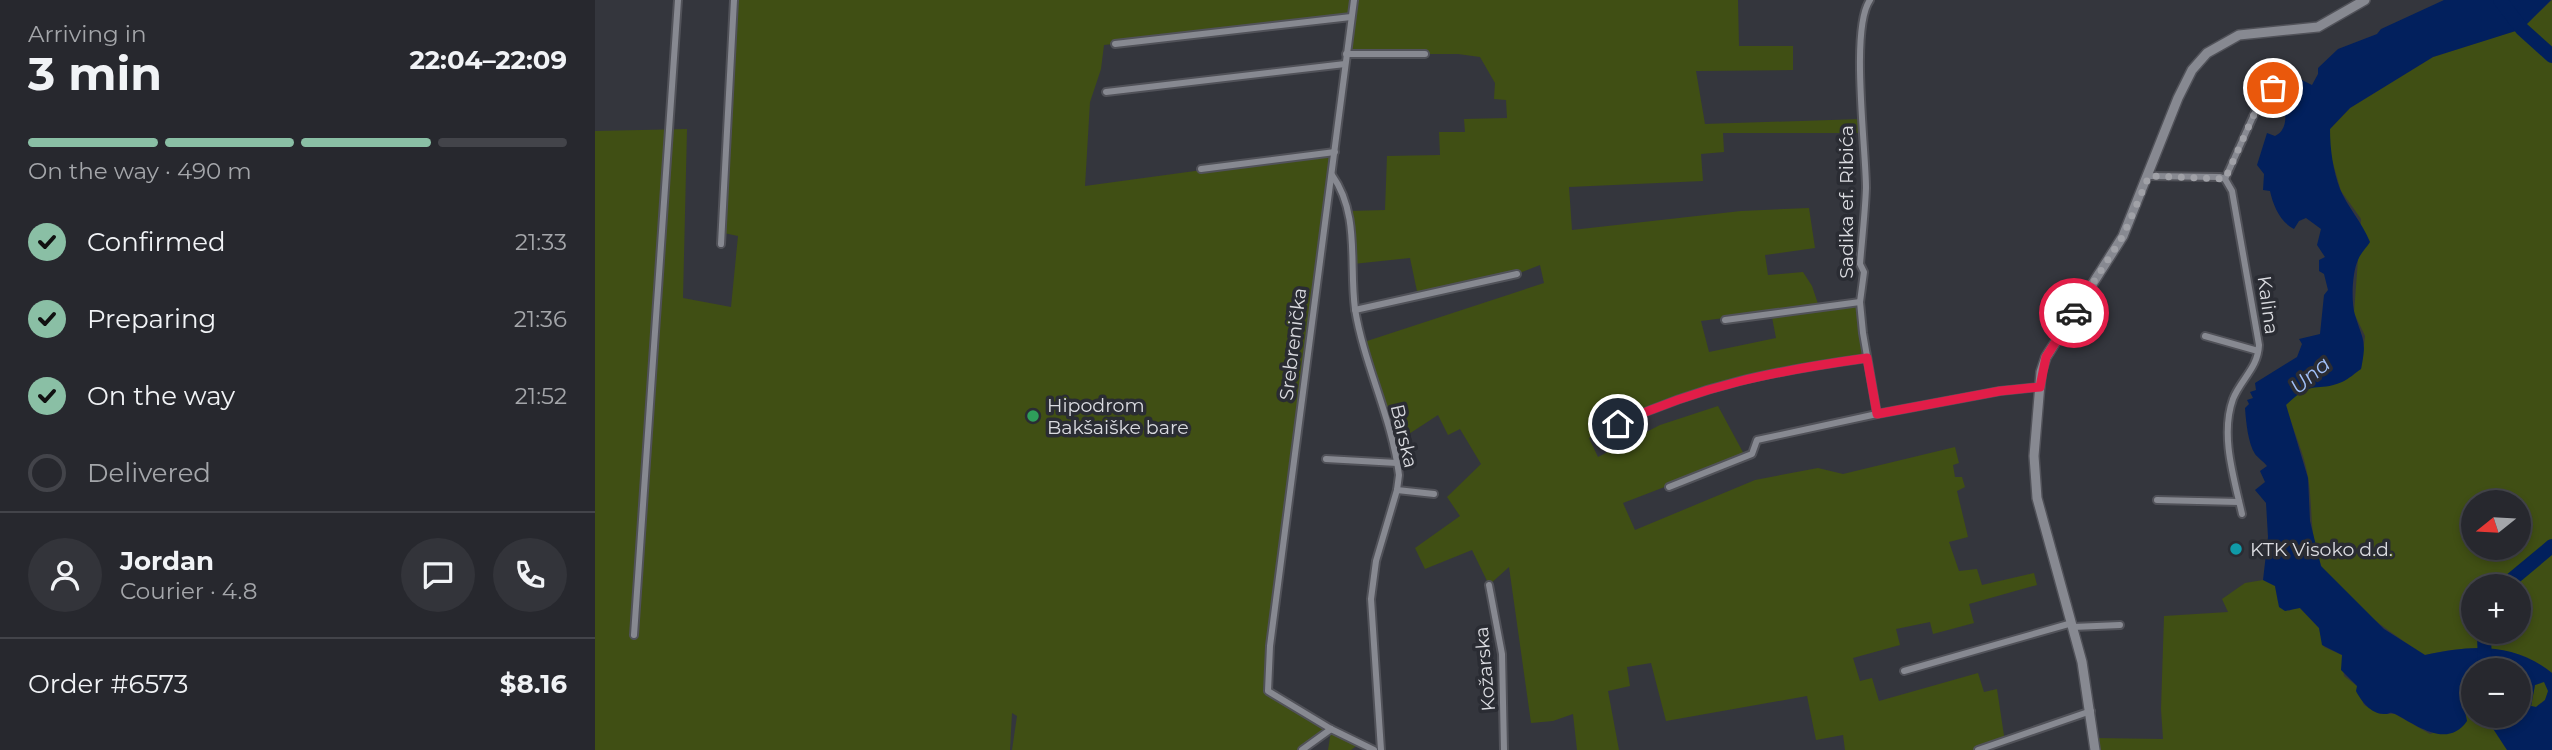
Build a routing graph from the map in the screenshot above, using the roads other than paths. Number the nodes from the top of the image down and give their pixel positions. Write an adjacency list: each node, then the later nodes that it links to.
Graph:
1 (678, 0): 40 (street)
2 (734, 0): 18 (street)
3 (1354, 0): 6 (street, Srebrenička)
4 (1870, 0): 20 (street, Sadika ef. Ribića)
5 (2365, 0): 16 (street)
6 (1351, 17): 7 (street); 8 (street, Srebrenička)
7 (1115, 44)
8 (1346, 54): 9 (street); 10 (street, Srebrenička)
9 (1425, 54)
10 (1345, 64): 12 (street); 13 (street, Srebrenička)
11 (2273, 88): 17 (street)
12 (1106, 92)
13 (1335, 152): 14 (street); 15 (street, Srebrenička)
14 (1201, 169)
15 (1332, 174): 21 (street, Barska); 43 (street, Srebrenička)
16 (2149, 176): 17 (street); 26 (street)
17 (2225, 179): 24 (street, Kalina)
18 (721, 244)
19 (1517, 274): 21 (street)
20 (1860, 302): 22 (street); 25 (street, Sadika ef. Ribića)
21 (1356, 310): 30 (street, Barska)
22 (1725, 320)
23 (2205, 336): 24 (street)
24 (2258, 351): 35 (street, Kalina)
25 (1867, 358): 27 (street, Sadika ef. Ribića); 28 (street)
26 (2040, 387): 27 (street); 38 (street)
27 (1877, 414): 31 (street)
28 (1618, 424)
29 (1326, 459): 30 (street)
30 (1397, 463): 32 (street, Barska)
31 (1669, 487)
32 (1397, 490): 33 (street); 46 (street, Barska)
33 (1434, 494)
34 (2157, 500): 35 (street)
35 (2239, 502): 36 (street, Kalina)
36 (2242, 514)
37 (1489, 585): 47 (street, Kožarska)
38 (2072, 625): 39 (street); 41 (street); 42 (street)
39 (2120, 625)
40 (634, 635)
41 (1904, 671)
42 (2091, 711): 48 (street); 49 (street)
43 (1331, 729): 44 (street); 45 (street)
44 (1302, 750)
45 (1374, 750)
46 (1381, 750)
47 (1504, 750)
48 (1978, 750)
49 (2095, 750)

